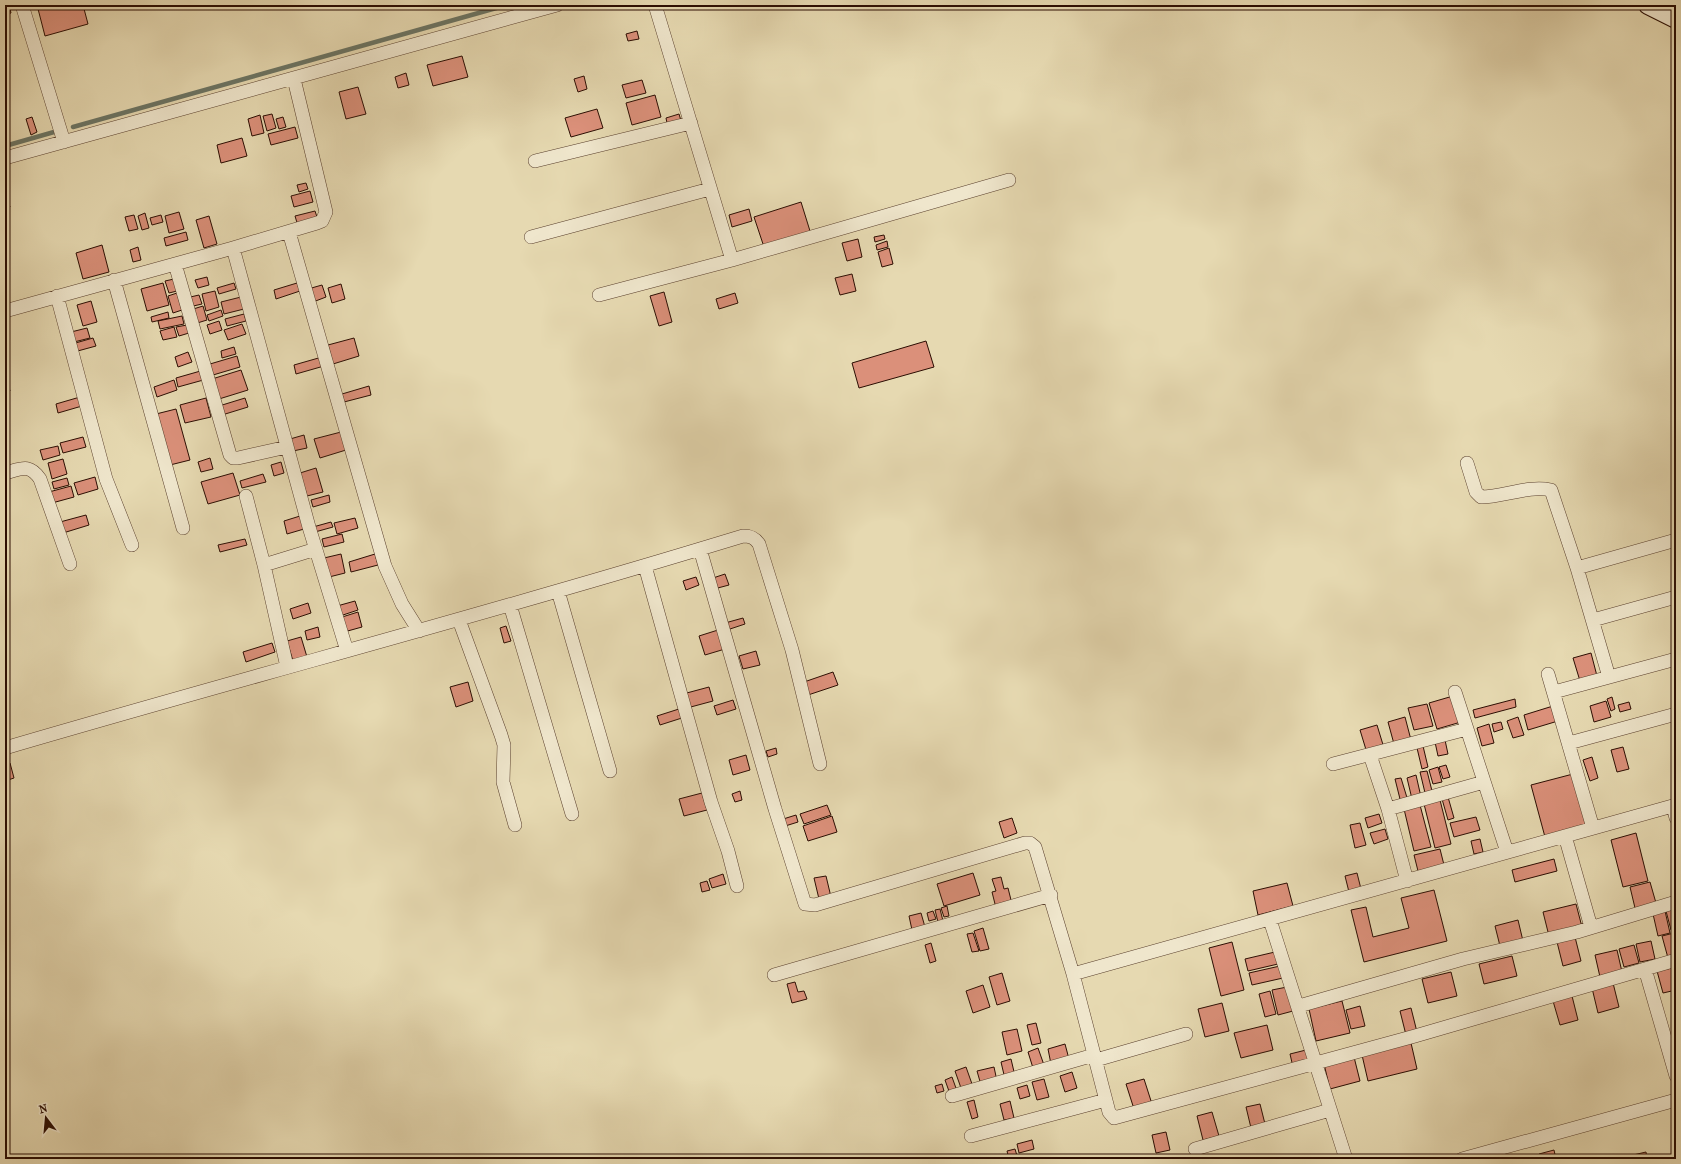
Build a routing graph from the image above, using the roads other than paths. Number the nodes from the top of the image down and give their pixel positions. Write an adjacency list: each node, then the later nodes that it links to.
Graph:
1 (22, 5): 8 (street)
2 (557, 5): 6 (street)
3 (655, 5): 7 (street)
4 (1648, 5): 5 (main road)
5 (1676, 19)
6 (294, 78): 8 (street); 13 (street)
7 (691, 123): 10 (street); 12 (street)
8 (64, 142): 9 (street)
9 (5, 158)
10 (535, 162)
11 (1009, 180): 16 (street)
12 (710, 189): 14 (street); 16 (street)
13 (290, 232): 15 (street); 40 (street)
14 (531, 237)
15 (233, 248): 17 (street); 22 (street)
16 (732, 260): 19 (street)
17 (175, 264): 18 (street); 22 (street)
18 (114, 280): 20 (street); 26 (street)
19 (599, 295)
20 (57, 296): 21 (street); 28 (street)
21 (5, 311)
22 (287, 447): 29 (street)
23 (1467, 463): 34 (street)
24 (5, 473): 31 (street)
25 (246, 496): 32 (street)
26 (183, 528)
27 (1676, 540): 34 (street)
28 (132, 545)
29 (316, 549): 32 (street); 41 (street)
30 (700, 549): 33 (street); 53 (street); 66 (street)
31 (70, 564)
32 (264, 565): 43 (street)
33 (646, 566): 35 (street); 65 (street)
34 (1577, 568): 39 (street)
35 (558, 591): 37 (street); 55 (street)
36 (1676, 597): 39 (street)
37 (510, 605): 38 (street); 59 (street)
38 (459, 620): 40 (street); 60 (street)
39 (1593, 620): 45 (street)
40 (419, 631): 41 (street)
41 (347, 650): 43 (street)
42 (1676, 659): 45 (street)
43 (287, 667): 51 (street)
44 (1548, 674): 47 (street)
45 (1609, 677): 47 (street)
46 (1455, 692): 49 (street)
47 (1554, 692): 50 (street)
48 (1676, 714): 50 (street)
49 (1466, 729): 52 (street); 56 (street)
50 (1569, 744): 61 (street)
51 (5, 748)
52 (1370, 755): 54 (street); 57 (street)
53 (820, 764)
54 (1333, 764)
55 (610, 771)
56 (1484, 782): 57 (street); 63 (street)
57 (1388, 809): 64 (street)
58 (1675, 810): 61 (street)
59 (572, 814)
60 (515, 825)
61 (1593, 828): 62 (street)
62 (1565, 836): 63 (street); 69 (street)
63 (1507, 852): 64 (street)
64 (1407, 881): 68 (street)
65 (737, 886)
66 (1050, 895): 72 (street); 73 (street)
67 (1676, 902): 69 (street)
68 (1270, 920): 72 (street); 74 (street)
69 (1591, 927): 74 (street)
70 (1676, 960): 71 (street)
71 (1644, 969): 77 (street); 78 (street)
72 (1073, 974): 76 (street)
73 (774, 975)
74 (1299, 1006): 77 (street)
75 (1186, 1034): 76 (street)
76 (1095, 1057): 79 (street); 80 (street)
77 (1316, 1062): 80 (street); 82 (street)
78 (1676, 1076)
79 (952, 1096)
80 (1106, 1100): 83 (street)
81 (1676, 1100): 86 (street)
82 (1330, 1110): 84 (street); 85 (street)
83 (971, 1136)
84 (1195, 1149)
85 (1346, 1159)
86 (1462, 1159)

